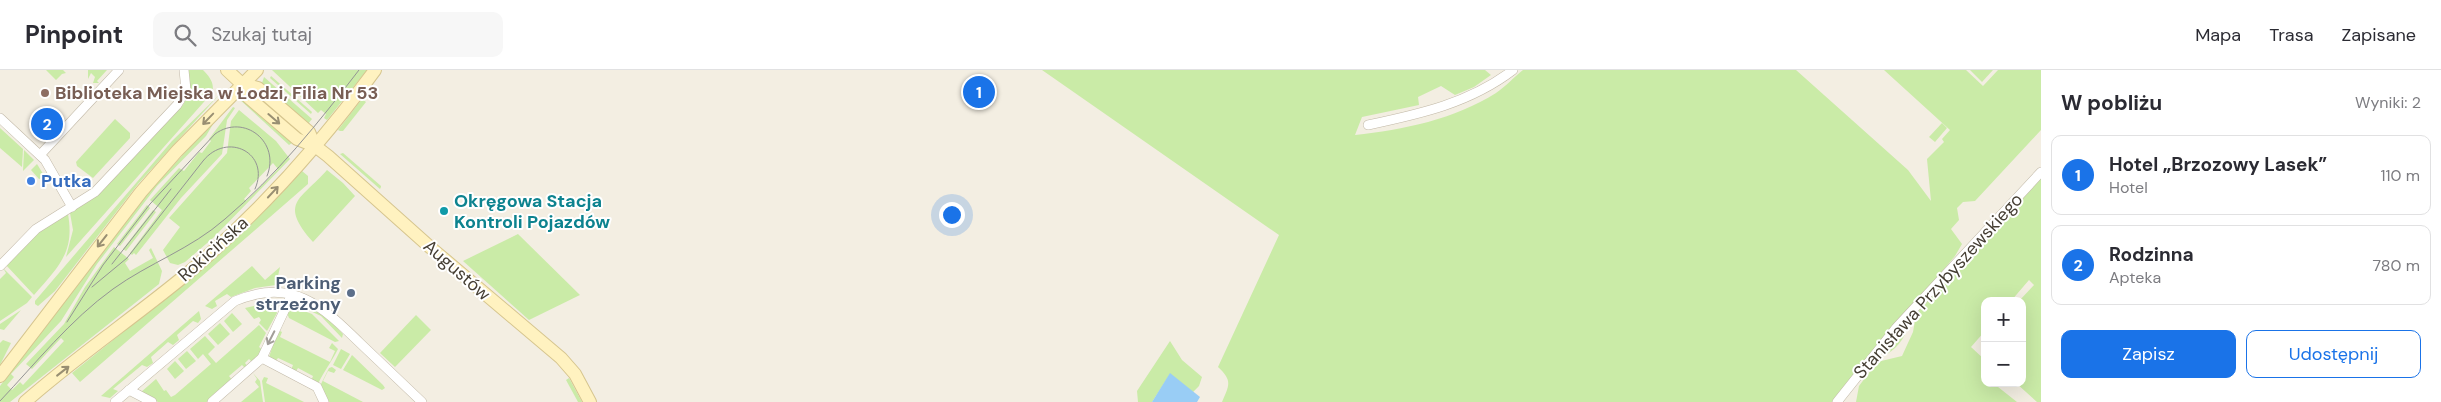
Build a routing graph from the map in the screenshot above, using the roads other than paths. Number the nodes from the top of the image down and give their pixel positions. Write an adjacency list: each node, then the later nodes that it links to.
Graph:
1 (119, 70): 11 (street)
2 (184, 70): 13 (street)
3 (226, 70): 7 (main road, Augustów)
4 (257, 70): 7 (main road)
5 (375, 70): 10 (main road, Rokicińska)
6 (1513, 70): 9 (street)
7 (242, 84): 10 (main road, Augustów); 17 (main road, one-way to 17)
8 (0, 118): 11 (street)
9 (1368, 125)
10 (315, 146): 19 (main road, Rokicińska, one-way to 10); 25 (main road, Augustów)
11 (40, 155): 13 (street)
12 (2041, 172): 26 (street, Stanisława Przybyszewskiego)
13 (72, 208): 14 (street)
14 (0, 266)
15 (292, 294): 16 (street, one-way to 16); 18 (street); 24 (street)
16 (262, 358): 22 (street); 23 (street)
17 (0, 376)
18 (129, 390): 20 (street); 21 (street)
19 (25, 402)
20 (115, 402)
21 (152, 402)
22 (212, 402)
23 (324, 402)
24 (422, 402)
25 (590, 402)
26 (1837, 402)

